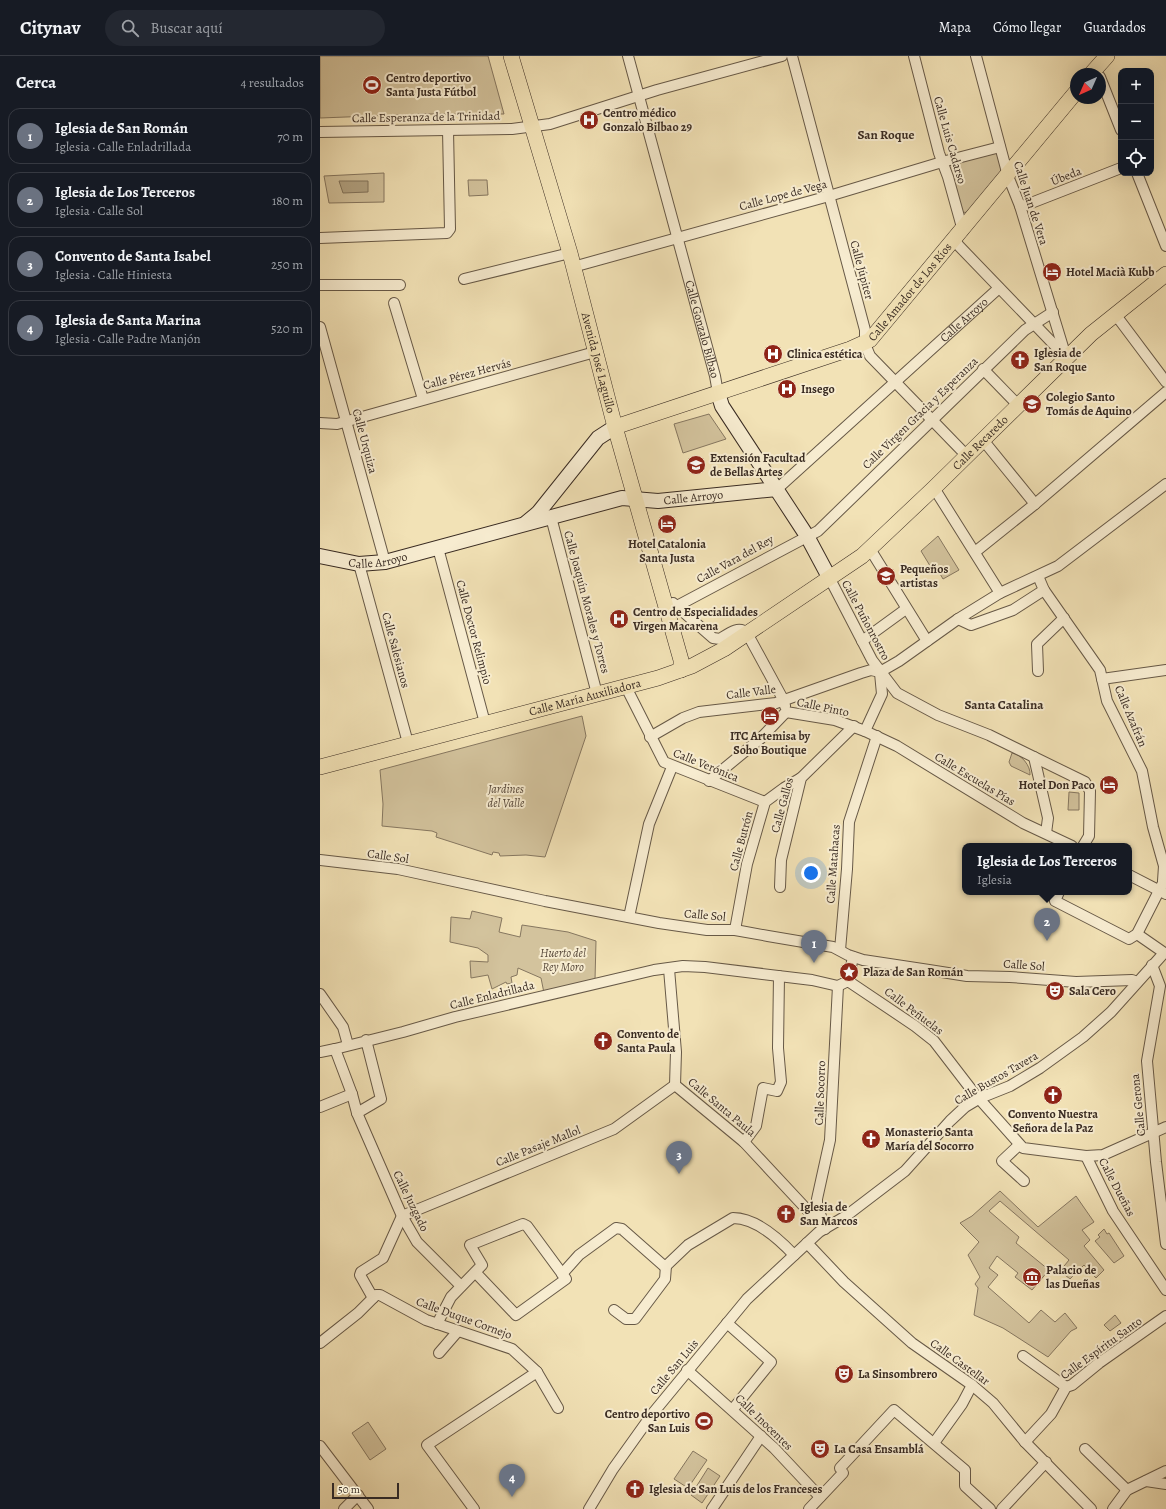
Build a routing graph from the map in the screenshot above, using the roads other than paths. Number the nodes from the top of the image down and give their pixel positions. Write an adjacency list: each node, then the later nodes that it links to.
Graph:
1 (511, 56): 13 (main road, Avenida José Laguillo)
2 (628, 56): 9 (street, Calle Gonzalo Bilbao)
3 (782, 56): 9 (street, Calle Esperanza de la Trinidad)
4 (792, 56): 21 (street, Calle Júpiter)
5 (914, 56): 17 (street, Calle Luis Cadarso)
6 (976, 56): 16 (street, Calle Juan de Vera)
7 (1107, 56): 8 (main road)
8 (1099, 68)
9 (639, 96): 13 (street, Calle Esperanza de la Trinidad); 25 (street, Calle Gonzalo Bilbao)
10 (1106, 98): 12 (street)
11 (1070, 99): 19 (main road, Calle Amador de Los Ríos)
12 (1118, 124)
13 (532, 127): 14 (street, Calle Esperanza de la Trinidad); 27 (main road, Avenida José Laguillo)
14 (448, 130): 15 (street, Calle Esperanza de la Trinidad); 24 (street)
15 (320, 132)
16 (1000, 147): 17 (street, Calle Lope de Vega); 19 (street, Calle Juan de Vera)
17 (942, 162): 21 (street, Calle Lope de Vega); 23 (street, Calle Luis Cadarso)
18 (1118, 169): 22 (street, Úbeda)
19 (1008, 176): 22 (street, Calle Juan de Vera); 23 (main road, Calle Amador de Los Ríos)
20 (1138, 176): 26 (street)
21 (829, 196): 25 (street, Calle Lope de Vega); 38 (street, Calle Júpiter)
22 (1020, 206): 34 (street, Calle Juan de Vera)
23 (959, 235): 32 (street, Calle Luis Cadarso); 38 (main road, Calle Amador de Los Ríos)
24 (320, 238)
25 (677, 238): 27 (street, Calle Lope de Vega); 45 (street, Calle Gonzalo Bilbao)
26 (1166, 246)
27 (572, 260): 29 (street, Calle Lope de Vega); 39 (main road, Avenida José Laguillo)
28 (1165, 276): 35 (main road, Calle Recaredo)
29 (464, 279)
30 (400, 284): 31 (street)
31 (320, 285)
32 (999, 288): 36 (street, Calle Luis Cadarso); 42 (street, Calle Arroyo)
33 (394, 303): 46 (street)
34 (1053, 312): 36 (street, Calle Virgen Gracia y Esperanza); 40 (street, Calle Juan de Vera)
35 (1115, 314): 40 (main road, Calle Recaredo); 43 (street)
36 (1033, 324): 40 (street, Calle Luis Cadarso); 41 (street, Calle Virgen Gracia y Esperanza)
37 (320, 327): 49 (street, Calle Urquiza)
38 (865, 344): 42 (street, Calle Júpiter); 45 (main road, Calle Amador de Los Ríos)
39 (595, 352): 46 (street, Calle Pérez Hervás); 51 (main road, Avenida José Laguillo)
40 (1066, 357): 47 (main road, Calle Recaredo)
41 (983, 369): 47 (street); 48 (street, Calle Virgen Gracia y Esperanza)
42 (894, 382): 48 (street, Calle Júpiter); 56 (street, Calle Arroyo)
43 (1166, 382)
44 (1166, 392): 59 (street)
45 (718, 393): 51 (main road, Calle Amador de Los Ríos); 56 (main road, Calle Gonzalo Bilbao)
46 (423, 399): 49 (street, Calle Pérez Hervás)
47 (1018, 405): 52 (main road, Calle Recaredo)
48 (932, 420): 53 (street, Calle Júpiter); 62 (street, Calle Virgen Gracia y Esperanza)
49 (347, 421): 50 (street, Calle Pérez Hervás); 67 (street, Calle Urquiza)
50 (320, 423)
51 (614, 427): 57 (main road); 58 (main road, Avenida José Laguillo)
52 (983, 440): 53 (main road, Calle Recaredo); 59 (street)
53 (967, 456): 55 (main road, Calle Recaredo)
54 (1166, 484): 69 (street)
55 (934, 488): 64 (main road, Calle Recaredo); 65 (street)
56 (777, 489): 58 (main road, Calle Arroyo); 62 (main road, Calle Gonzalo Bilbao)
57 (554, 494): 60 (street, Calle Joaquín Morales y Torres); 61 (main road)
58 (634, 499): 60 (main road, Calle Arroyo); 72 (main road, Avenida José Laguillo)
59 (1035, 504): 65 (street)
60 (556, 516): 61 (main road, Calle Arroyo); 88 (street, Calle Joaquín Morales y Torres)
61 (521, 526): 63 (main road, Calle Arroyo)
62 (807, 536): 70 (main road, Calle Gonzalo Bilbao); 74 (street, Calle Vara del Rey)
63 (438, 548): 67 (main road, Calle Arroyo); 91 (street, Calle Doctor Relimpio)
64 (870, 549): 70 (main road, Calle Recaredo); 75 (street)
65 (975, 552): 73 (street)
66 (320, 556): 68 (main road, Calle Arroyo)
67 (385, 562): 68 (main road, Calle Arroyo)
68 (359, 564): 96 (street, Calle Salesianos)
69 (1038, 576): 71 (street, Calle Azafrán); 73 (street)
70 (830, 579): 78 (main road, Calle María Auxiliadora); 80 (street, Calle Puñonrostro)
71 (1044, 590): 76 (street, Calle Azafrán); 77 (street)
72 (662, 593): 74 (street); 82 (main road, Avenida José Laguillo)
73 (1000, 593): 77 (street)
74 (676, 606): 81 (street)
75 (906, 609): 79 (street); 80 (street)
76 (1064, 618): 84 (street); 86 (street, Calle Azafrán)
77 (958, 619): 79 (street)
78 (741, 632): 81 (main road, Calle María Auxiliadora); 89 (street, Calle Pinto)
79 (927, 641): 85 (street)
80 (862, 642): 85 (street, Calle Puñonrostro)
81 (722, 644): 82 (main road, Calle María Auxiliadora)
82 (681, 665): 87 (main road, Calle María Auxiliadora)
83 (1166, 670): 86 (street)
84 (1038, 671)
85 (880, 672): 89 (street, Calle Valle); 93 (street); 97 (street, Calle Puñonrostro)
86 (1102, 679): 108 (street, Calle Azafrán)
87 (626, 687): 88 (main road, Calle María Auxiliadora); 95 (street, Calle Verónica)
88 (597, 694): 91 (main road, Calle María Auxiliadora)
89 (784, 701): 90 (street, Calle Pinto); 95 (street, Calle Valle)
90 (786, 712): 92 (street, Calle Pinto); 101 (street)
91 (485, 723): 96 (main road, Calle María Auxiliadora)
92 (854, 726): 93 (street, Calle Pinto); 100 (street, Calle Gallos)
93 (865, 731): 94 (street, Calle Escuelas Pías)
94 (877, 736): 103 (street, Calle Escuelas Pías); 114 (street, Calle Matahacas)
95 (650, 737): 99 (street, Calle Verónica)
96 (408, 743): 98 (main road, Calle María Auxiliadora)
97 (1034, 757): 103 (street); 105 (street, Calle Puñonrostro)
98 (320, 767)
99 (672, 767): 101 (street, Calle Verónica); 111 (street)
100 (801, 778): 102 (street, Calle Butrón); 109 (street, Calle Gallos)
101 (709, 781): 102 (street, Calle Verónica)
102 (765, 802): 112 (street, Calle Butrón)
103 (1046, 833): 104 (street, Calle Escuelas Pías)
104 (1066, 843)
105 (1085, 843)
106 (320, 860): 111 (street, Calle Sol)
107 (1132, 876): 108 (street)
108 (1164, 885): 113 (street)
109 (780, 888)
110 (1058, 895): 113 (street)
111 (629, 917): 112 (street, Calle Sol)
112 (735, 930): 114 (street, Calle Sol)
113 (1137, 934): 116 (street, Calle Bustos Tavera)
114 (840, 950): 115 (street, Calle Sol)
115 (858, 958): 119 (street); 120 (street, Calle Sol)
116 (1152, 965): 120 (street, Calle Bustos Tavera); 133 (street, Calle Gerona)
117 (669, 969): 118 (street, Calle Enladrillada); 123 (street, Calle Enladrillada); 127 (street, Calle Santa Paula)
118 (779, 976): 121 (street, Calle Enladrillada); 134 (street)
119 (848, 981): 121 (street); 129 (street, Calle Peñuelas)
120 (1137, 982): 129 (street, Calle Bustos Tavera)
121 (838, 986): 139 (street, Calle Socorro)
122 (320, 994): 124 (street)
123 (366, 1040): 124 (street, Calle Enladrillada); 131 (street)
124 (348, 1045): 125 (street, Calle Enladrillada)
125 (335, 1049): 126 (street); 128 (street, Calle Juzgado)
126 (320, 1052)
127 (675, 1085): 134 (street, Calle Santa Paula); 138 (street, Calle Pasaje Mallol)
128 (352, 1094): 130 (street); 131 (street, Calle Juzgado)
129 (980, 1098): 135 (street, Calle Peñuelas); 139 (street, Calle Bustos Tavera)
130 (320, 1108)
131 (357, 1114): 138 (street, Calle Juzgado)
132 (1166, 1127): 133 (street)
133 (1155, 1132): 136 (street); 141 (street, Calle Gerona)
134 (744, 1142): 139 (street, Calle Santa Paula)
135 (1019, 1145): 136 (street); 137 (street)
136 (1086, 1156): 147 (street, Calle Dueñas)
137 (1024, 1181)
138 (402, 1216): 146 (street, Calle Juzgado); 148 (street)
139 (828, 1227): 140 (street, Calle Bustos Tavera)
140 (807, 1243): 142 (street, Calle San Luis); 159 (street, Calle Castellar)
141 (1166, 1244)
142 (794, 1255): 143 (street); 151 (street, Calle San Luis)
143 (666, 1266): 145 (street); 149 (street)
144 (475, 1272): 145 (street); 145 (street); 146 (street)
145 (562, 1274)
146 (461, 1286): 152 (street)
147 (1166, 1290)
148 (373, 1298): 152 (street, Calle Duque Cornejo); 154 (street)
149 (614, 1310)
150 (1166, 1316): 160 (street, Calle Espíritu Santo)
151 (727, 1323): 157 (street, Calle San Luis); 162 (street)
152 (437, 1324): 153 (street, Calle Duque Cornejo)
153 (458, 1331): 155 (street); 158 (street, Calle Duque Cornejo)
154 (320, 1342)
155 (439, 1353)
156 (1023, 1356): 160 (street)
157 (687, 1370): 162 (street, Calle Inocentes); 178 (street, Calle San Luis)
158 (537, 1372): 161 (street, Calle Duque Cornejo); 177 (street)
159 (972, 1385): 164 (street); 165 (street, Calle Castellar)
160 (1066, 1387): 165 (street, Calle Espíritu Santo)
161 (558, 1408)
162 (733, 1409): 163 (street, Calle Inocentes)
163 (761, 1436): 174 (street, Calle Inocentes); 179 (street)
164 (931, 1441): 174 (street); 181 (street)
165 (1025, 1442): 168 (street, Calle Castellar)
166 (320, 1446): 173 (street)
167 (1085, 1449): 172 (street)
168 (1046, 1462): 182 (street); 183 (street, Calle Castellar)
169 (1166, 1471): 170 (street)
170 (1146, 1481): 171 (street); 172 (street)
171 (1166, 1484)
172 (1127, 1490): 184 (street)
173 (358, 1495): 175 (street); 176 (street)
174 (820, 1497): 180 (street)
175 (344, 1509)
176 (368, 1509)
177 (474, 1509)
178 (589, 1509)
179 (712, 1509)
180 (809, 1509)
181 (990, 1509)
182 (1002, 1509)
183 (1091, 1509)
184 (1113, 1509)

